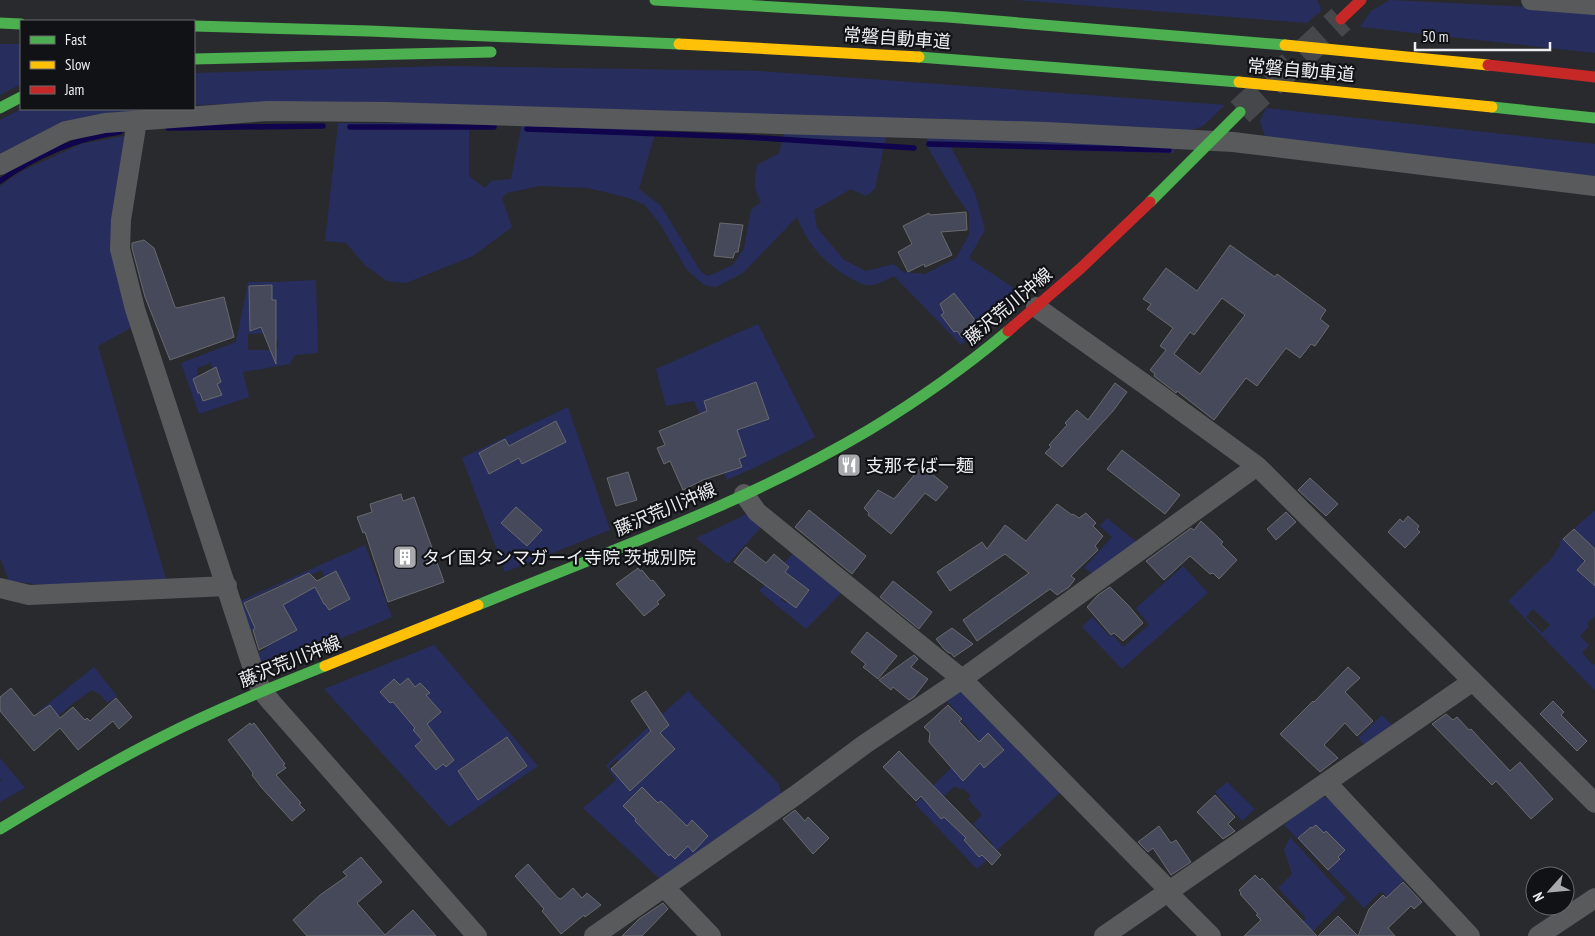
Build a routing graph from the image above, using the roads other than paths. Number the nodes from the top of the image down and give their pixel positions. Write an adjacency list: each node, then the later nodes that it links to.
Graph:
1 (655, 0): 13 (main road, 常磐自動車道)
2 (1360, 0): 5 (main road)
3 (1531, 0): 4 (street)
4 (1595, 5)
5 (1341, 19)
6 (0, 23): 7 (main road)
7 (20, 24)
8 (195, 26): 9 (main road, 常磐自動車道)
9 (750, 46): 10 (main road); 17 (main road, 常磐自動車道)
10 (555, 50)
11 (507, 51): 12 (main road)
12 (195, 59)
13 (1595, 77)
14 (20, 98): 15 (main road)
15 (0, 108)
16 (1240, 112): 19 (main road, 藤沢荒川沖線)
17 (1595, 118)
18 (137, 121): 19 (street); 20 (street); 25 (street)
19 (1212, 140): 21 (street); 22 (main road, 藤沢荒川沖線)
20 (0, 165)
21 (1595, 186)
22 (1036, 308): 23 (street); 24 (main road, 藤沢荒川沖線)
23 (1258, 466): 27 (street); 28 (street)
24 (744, 494): 27 (street); 29 (main road, 藤沢荒川沖線)
25 (227, 586): 26 (street); 29 (street)
26 (0, 588)
27 (962, 679): 33 (street); 34 (street)
28 (1473, 681): 30 (street); 31 (street)
29 (262, 691): 32 (main road, 藤沢荒川沖線); 36 (street)
30 (1327, 783): 34 (street); 41 (street)
31 (1595, 803)
32 (0, 829)
33 (664, 887): 37 (street); 38 (street)
34 (1170, 892): 39 (street); 40 (street)
35 (1595, 898): 42 (street)
36 (477, 936)
37 (594, 936)
38 (711, 936)
39 (1104, 936)
40 (1211, 936)
41 (1470, 936)
42 (1538, 936)

